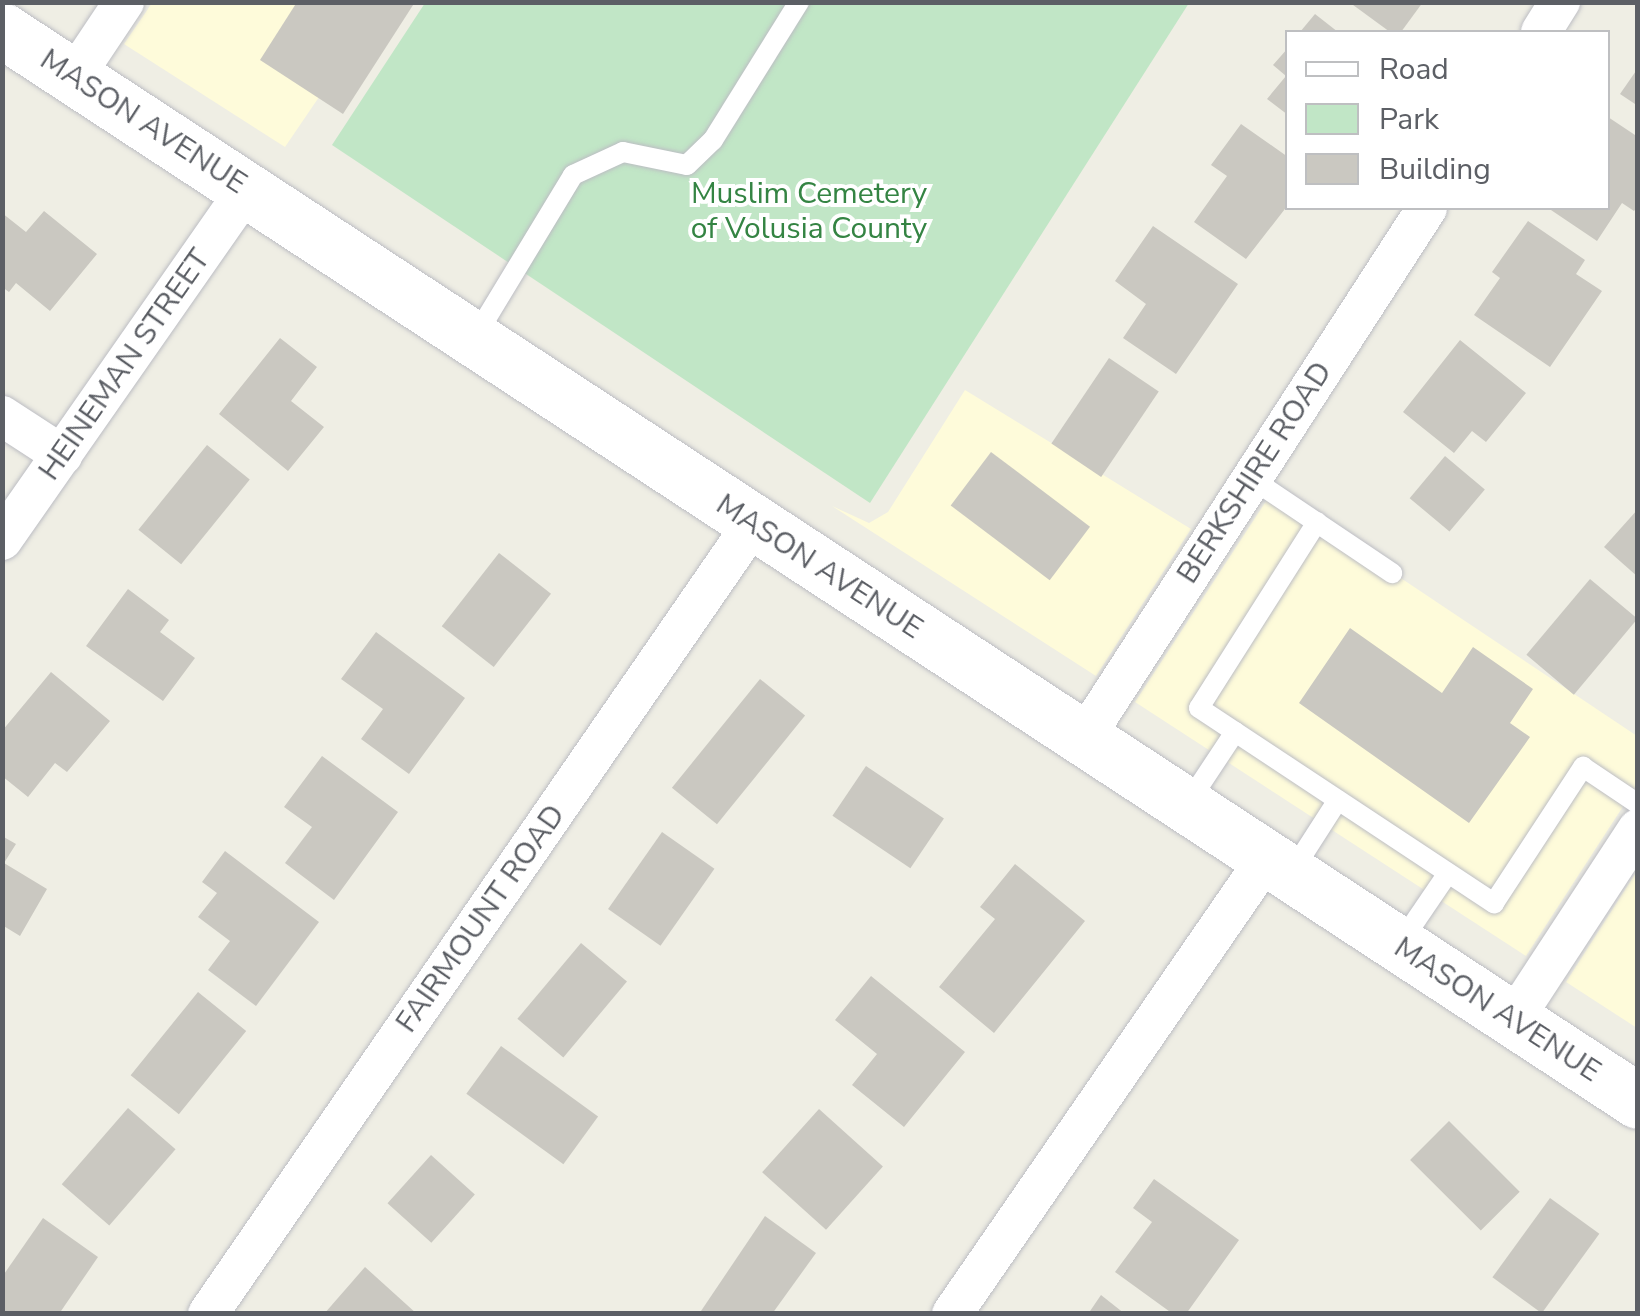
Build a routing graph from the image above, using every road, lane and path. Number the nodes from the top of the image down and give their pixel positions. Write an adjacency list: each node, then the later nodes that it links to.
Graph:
1 (124, 2): 6 (street)
2 (798, 2): 9 (lane)
3 (1560, 2): 5 (street)
4 (2, 30): 6 (main road, MASON AVENUE)
5 (1541, 30)
6 (74, 77): 7 (main road, MASON AVENUE)
7 (247, 190): 9 (main road, MASON AVENUE); 11 (street, HEINEMAN STREET)
8 (1426, 210): 12 (street, BERKSHIRE ROAD)
9 (474, 340): 14 (main road, MASON AVENUE)
10 (2, 416): 11 (street)
11 (62, 455): 15 (street, HEINEMAN STREET)
12 (1252, 479): 13 (lane); 18 (street, BERKSHIRE ROAD)
13 (1317, 522): 16 (lane); 17 (lane)
14 (754, 524): 18 (main road, MASON AVENUE); 28 (street, FAIRMOUNT ROAD)
15 (2, 540)
16 (1392, 574)
17 (1235, 732): 19 (lane); 21 (lane)
18 (1084, 738): 21 (main road, MASON AVENUE)
19 (1338, 800): 23 (lane); 24 (lane)
20 (1638, 804): 24 (lane)
21 (1186, 806): 23 (main road, MASON AVENUE)
22 (1638, 828): 26 (street)
23 (1278, 867): 25 (main road, MASON AVENUE); 29 (street)
24 (1448, 873): 25 (lane)
25 (1398, 946): 26 (main road, MASON AVENUE)
26 (1513, 1020): 27 (main road, MASON AVENUE)
27 (1638, 1101)
28 (208, 1314)
29 (952, 1314)

